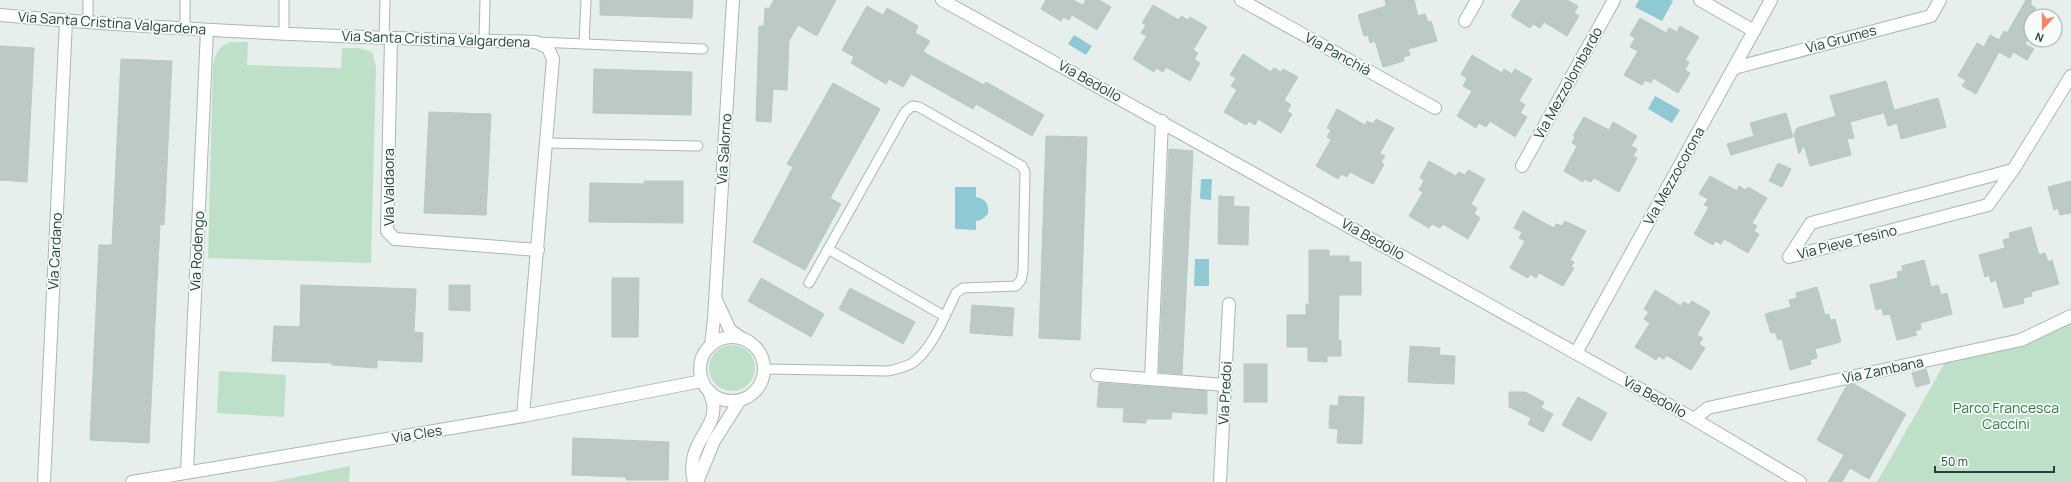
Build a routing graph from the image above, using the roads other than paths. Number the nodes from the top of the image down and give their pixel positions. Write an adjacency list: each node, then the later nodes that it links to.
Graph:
1 (88, 0): 18 (lane)
2 (185, 0): 19 (lane)
3 (284, 0): 22 (lane)
4 (385, 0): 23 (lane)
5 (485, 0): 24 (lane)
6 (586, 0): 26 (lane)
7 (733, 0): 39 (street, Via Salorno)
8 (942, 0): 31 (street, Via Bedollo)
9 (1242, 0): 30 (street, Via Panchià)
10 (1477, 0): 17 (street)
11 (1614, 0): 34 (street, Via Mezzolombardo)
12 (1700, 0): 21 (street)
13 (1771, 0): 21 (street, Via Mezzocorona)
14 (1940, 0): 28 (street, Via Grumes)
15 (0, 15): 16 (street, Via Santa Cristina Valgardena)
16 (66, 21): 18 (street, Via Santa Cristina Valgardena); 55 (street, Via Cardano)
17 (1465, 21)
18 (88, 22): 19 (street, Via Santa Cristina Valgardena)
19 (185, 29): 20 (street, Via Santa Cristina Valgardena)
20 (207, 30): 22 (street, Via Santa Cristina Valgardena); 54 (street, Via Rodengo)
21 (1754, 31): 28 (street, Via Mezzocorona)
22 (284, 33): 23 (street, Via Santa Cristina Valgardena)
23 (387, 38): 24 (street, Via Santa Cristina Valgardena); 37 (street, Via Valdaora)
24 (484, 41): 25 (street, Via Santa Cristina Valgardena)
25 (536, 42): 26 (lane); 32 (street, Via Santa Cristina Valgardena)
26 (584, 44): 27 (lane)
27 (703, 49)
28 (1734, 68): 45 (street, Via Mezzocorona)
29 (2071, 76): 35 (street, Via Pieve Tesino)
30 (1435, 108)
31 (1162, 121): 45 (street, Via Bedollo); 48 (street)
32 (546, 143): 33 (lane); 37 (street, Via Santa Cristina Valgardena)
33 (698, 146)
34 (1522, 166)
35 (2013, 170): 35 (street, Via Pieve Tesino)
36 (828, 249): 38 (lane); 41 (lane); 41 (lane)
37 (538, 250): 52 (street, Via Santa Cristina Valgardena)
38 (809, 283)
39 (714, 297): 43 (street, Via Salorno); 44 (street, Via Salorno)
40 (1229, 304): 49 (street, Via Predoi)
41 (944, 316): 46 (lane)
42 (2071, 316): 53 (street, Via Zambana)
43 (741, 338): 44 (street); 46 (street)
44 (711, 345): 50 (street)
45 (1576, 353): 53 (street, Via Bedollo)
46 (764, 368): 51 (street)
47 (1097, 375): 48 (street)
48 (1151, 379): 49 (street)
49 (1225, 385): 59 (street, Via Predoi)
50 (706, 386): 51 (street); 52 (street, Via Cles); 57 (street)
51 (740, 400): 58 (street)
52 (523, 416): 54 (street, Via Cles)
53 (1694, 419): 60 (street, Via Bedollo)
54 (187, 472): 56 (street, Via Cles)
55 (44, 482)
56 (132, 482)
57 (694, 482)
58 (697, 482)
59 (1220, 482)
60 (1800, 482)

